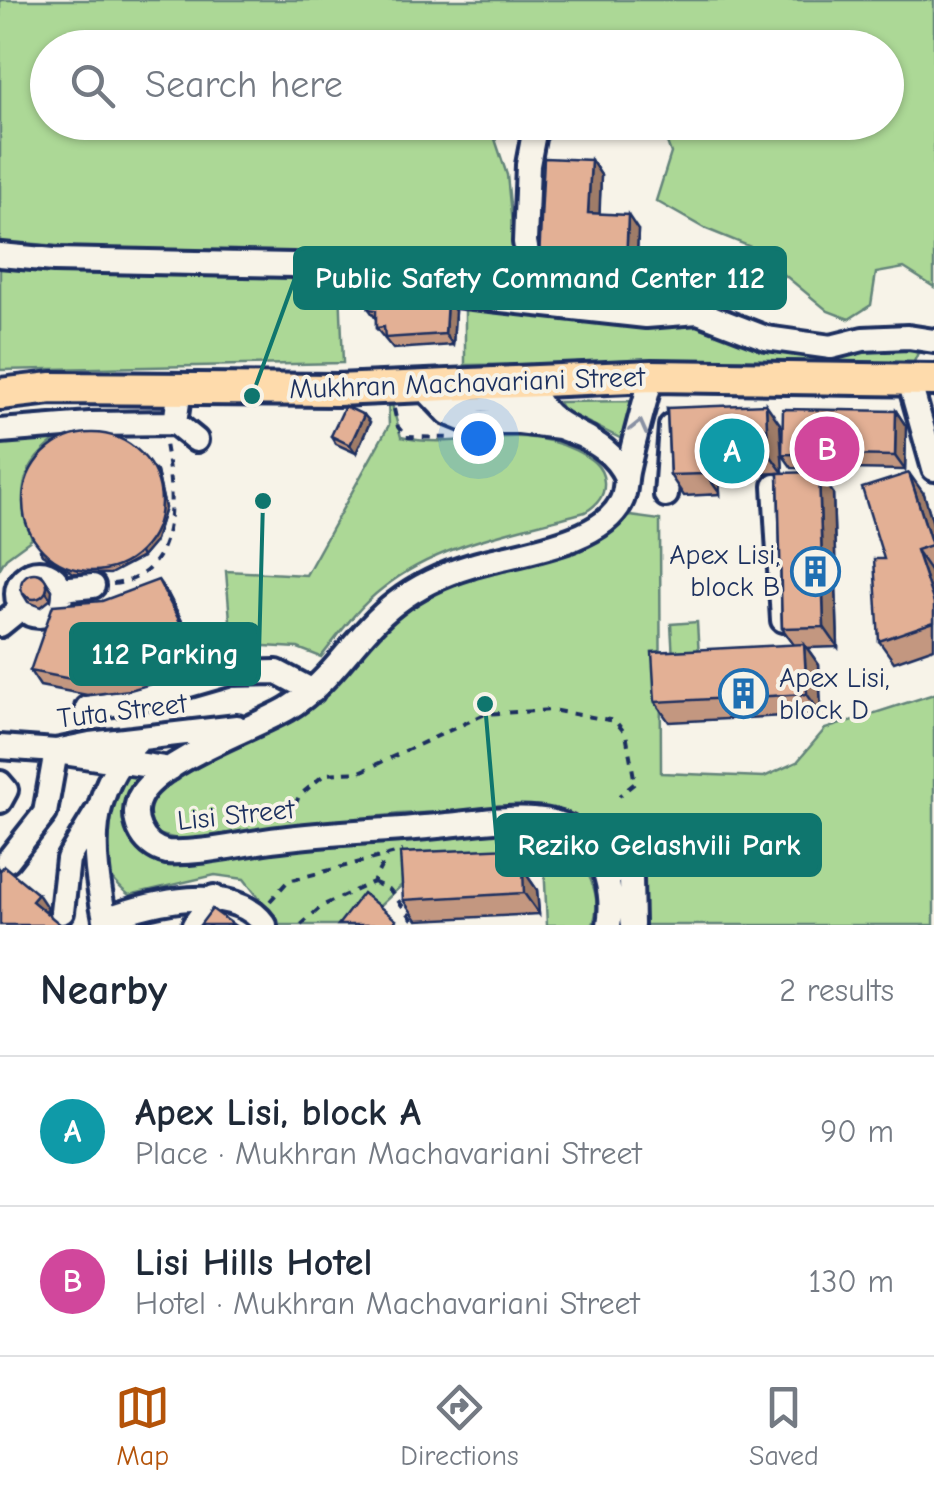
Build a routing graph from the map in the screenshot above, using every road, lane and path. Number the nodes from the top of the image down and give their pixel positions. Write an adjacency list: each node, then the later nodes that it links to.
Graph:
1 (533, 140): 3 (street)
2 (0, 255): 3 (street)
3 (543, 304): 4 (street)
4 (934, 341)
5 (652, 376): 6 (main road, Mukhran Machavariani Street); 10 (main road, Mukhran Machavariani Street); 19 (street, Lisi Street, one-way to 5)
6 (922, 380): 18 (street)
7 (391, 388): 8 (main road, Mukhran Machavariani Street); 11 (main road, Mukhran Machavariani Street); 15 (path)
8 (180, 389): 9 (main road, Mukhran Machavariani Street); 13 (street)
9 (0, 394)
10 (536, 396): 11 (main road, Mukhran Machavariani Street); 16 (street)
11 (433, 398): 16 (street)
12 (695, 417): 21 (street)
13 (168, 424): 14 (street); 17 (street); 22 (path)
14 (0, 431)
15 (465, 438)
16 (588, 438): 19 (street)
17 (196, 440)
18 (934, 469)
19 (626, 477): 27 (street, Lisi Street)
20 (774, 486): 25 (street)
21 (666, 495)
22 (93, 586): 23 (street)
23 (60, 589): 24 (street); 24 (street)
24 (21, 608): 26 (street)
25 (783, 620)
26 (0, 625)
27 (314, 691): 28 (street); 29 (street, Lisi Street)
28 (88, 708)
29 (250, 725): 30 (street, Tuta Street); 34 (street, Lisi Street)
30 (140, 739): 32 (street, Tuta Street); 33 (street)
31 (0, 747): 32 (street, Tuta Street)
32 (56, 752): 33 (street); 42 (street)
33 (118, 764): 34 (street); 38 (street)
34 (170, 769): 39 (street, Lisi Street)
35 (0, 784): 37 (street)
36 (619, 796): 39 (path)
37 (0, 801)
38 (98, 810): 46 (street); 48 (street)
39 (281, 838): 43 (street, Lisi Street)
40 (405, 850): 41 (path)
41 (387, 855): 44 (path); 47 (path)
42 (8, 860)
43 (606, 872): 52 (street); 53 (street, Lisi Street)
44 (373, 882): 50 (path); 51 (path)
45 (214, 897): 47 (street); 48 (street); 49 (street)
46 (62, 912)
47 (261, 920)
48 (102, 922)
49 (194, 925)
50 (302, 925)
51 (417, 925)
52 (609, 925)
53 (632, 925)

